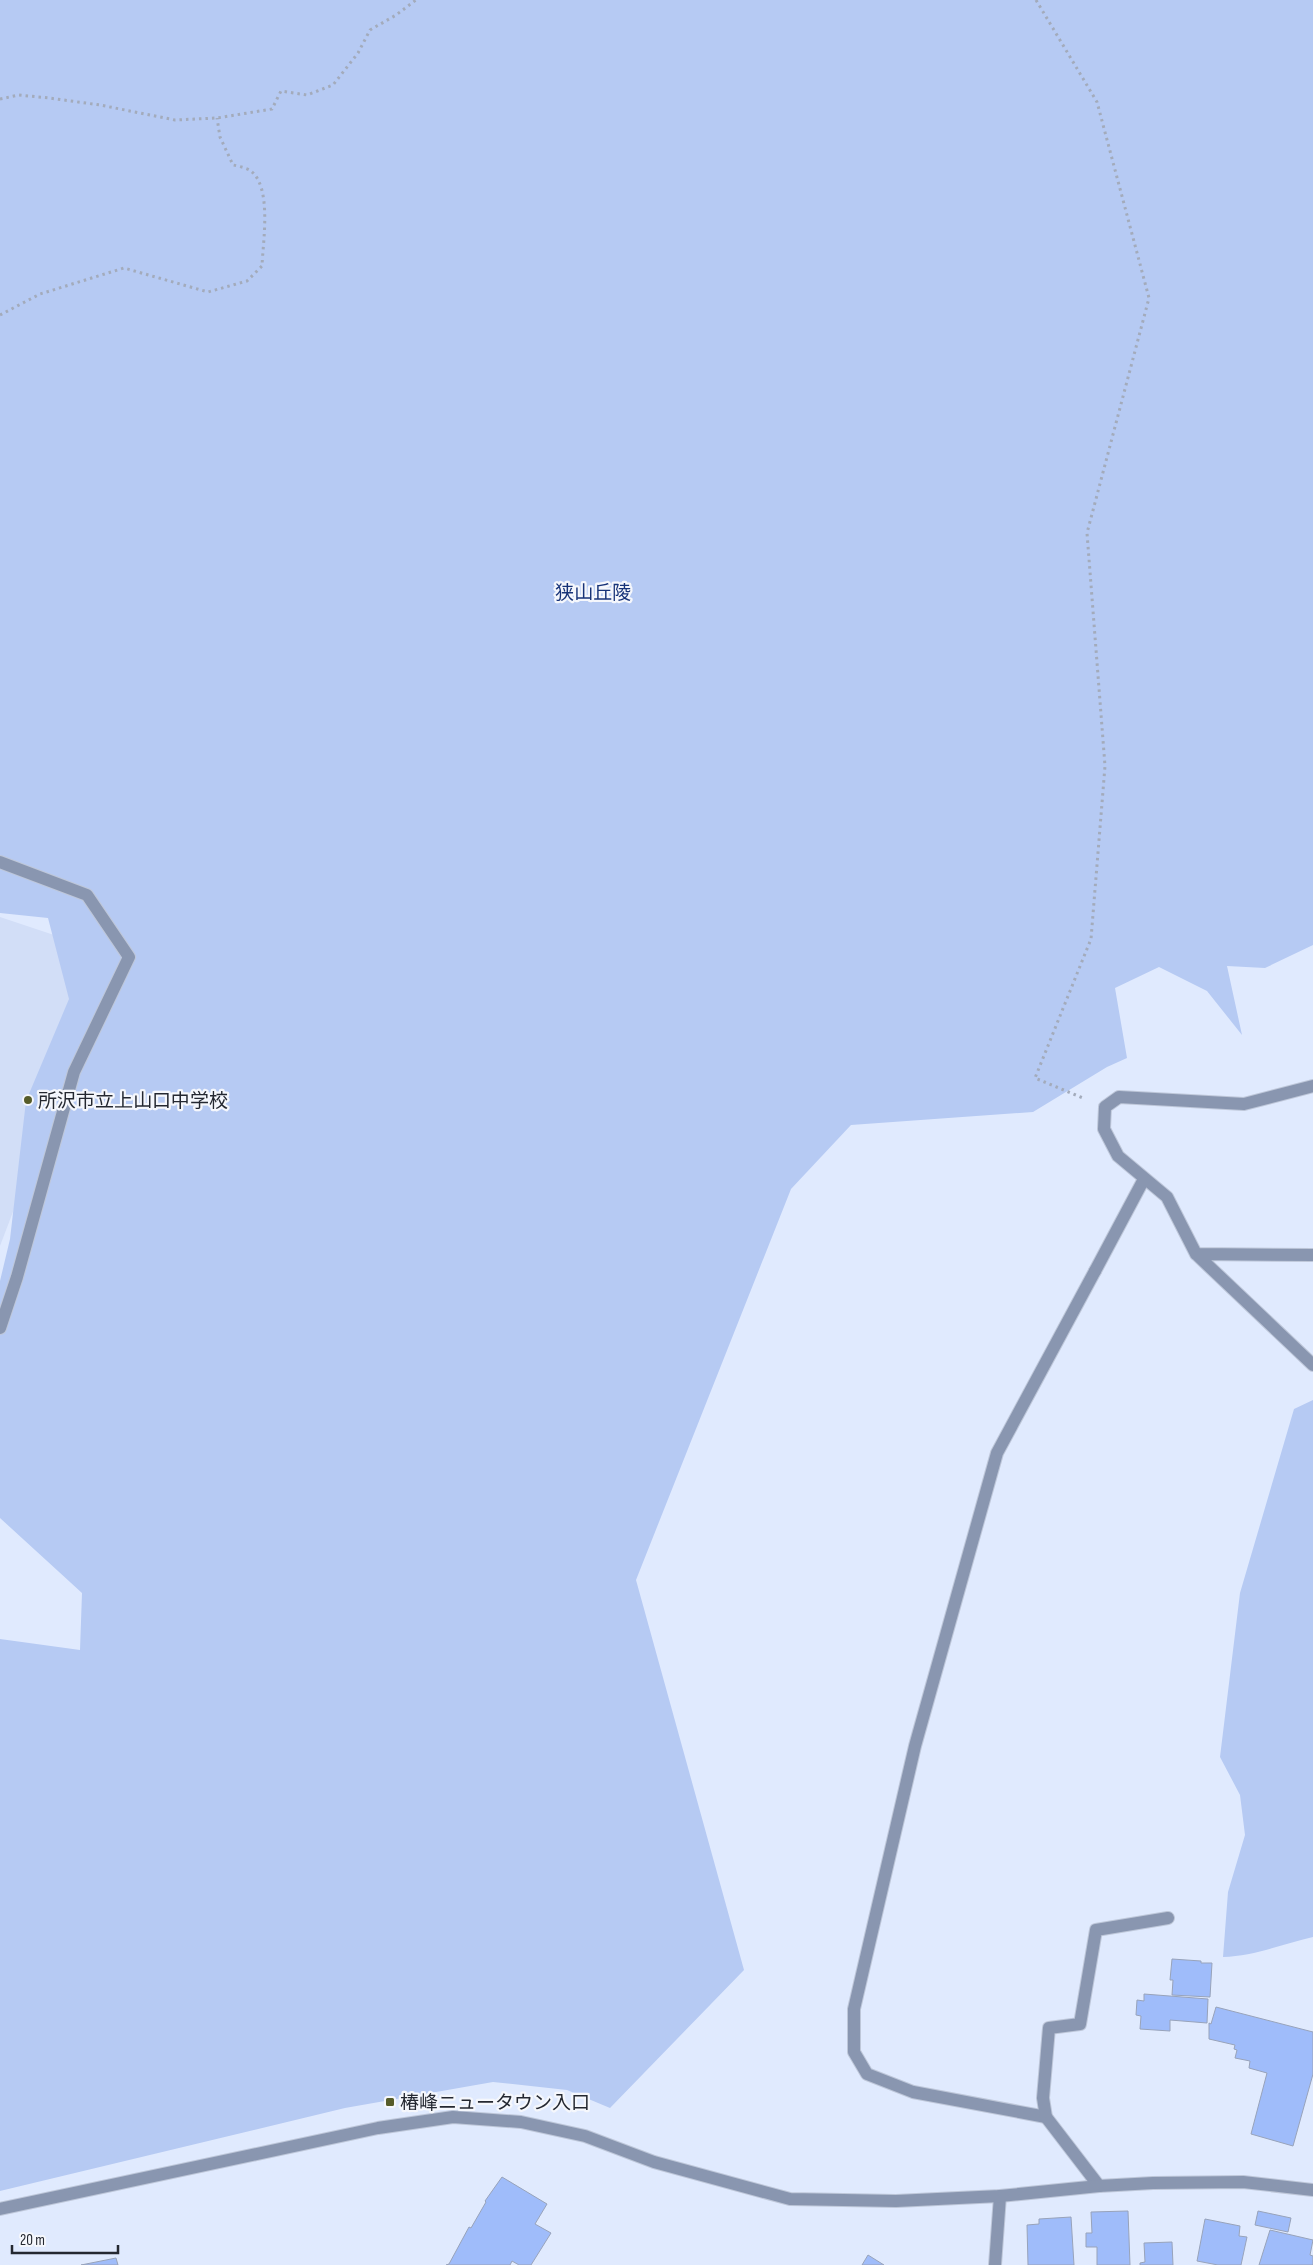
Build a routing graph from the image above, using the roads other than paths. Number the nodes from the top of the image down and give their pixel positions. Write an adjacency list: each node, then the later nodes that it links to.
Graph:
1 (0, 862): 6 (street)
2 (1313, 1086): 3 (street)
3 (1144, 1179): 4 (street); 9 (street)
4 (1196, 1254): 5 (street); 7 (street)
5 (1313, 1255)
6 (0, 1328)
7 (1313, 1365)
8 (1168, 1918): 9 (street)
9 (1046, 2117): 10 (street)
10 (1099, 2186): 11 (street); 12 (street)
11 (1313, 2190)
12 (1000, 2196): 13 (street); 14 (street)
13 (0, 2209)
14 (995, 2265)

